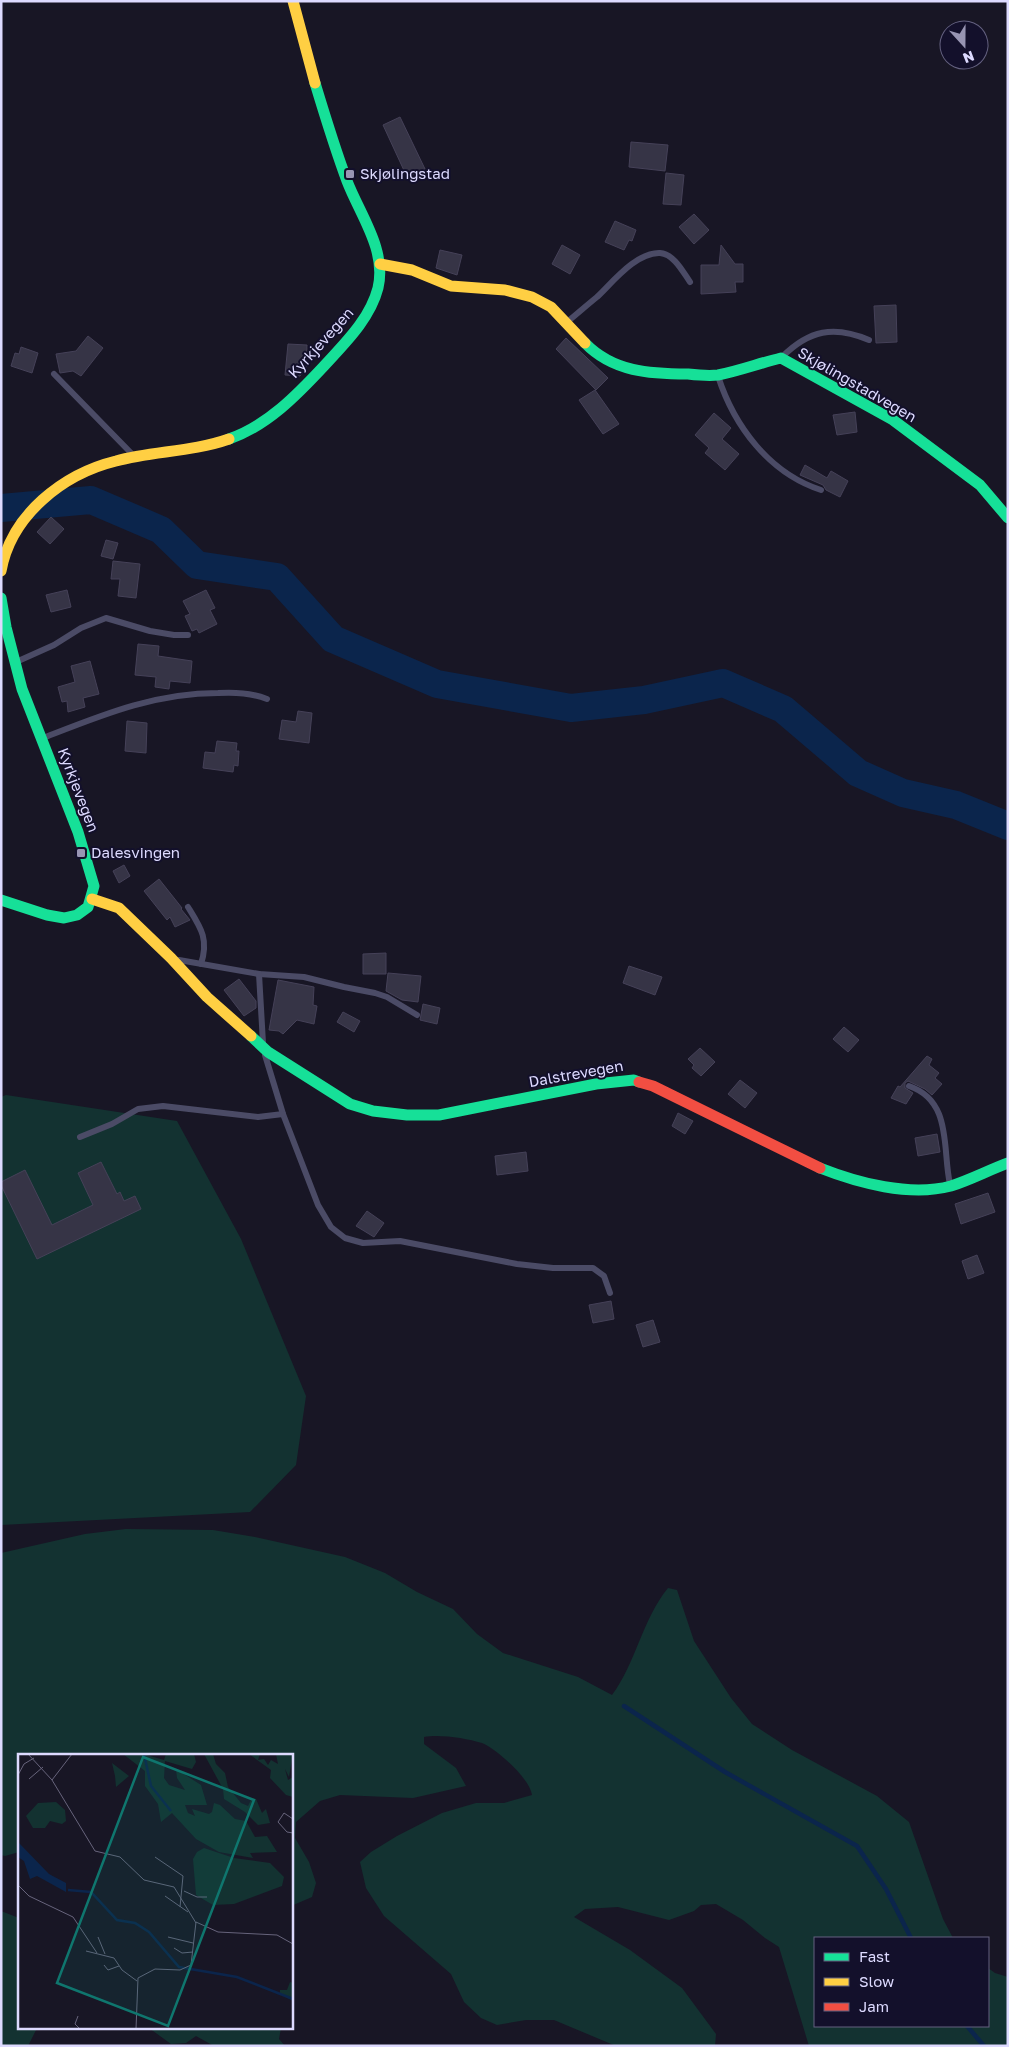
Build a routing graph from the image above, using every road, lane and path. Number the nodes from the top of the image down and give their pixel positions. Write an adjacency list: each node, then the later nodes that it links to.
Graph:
1 (293, 1): 2 (street, Kyrkjevegen)
2 (380, 264): 4 (street, Skjølingstadvegen); 9 (street, Kyrkjevegen)
3 (690, 282): 4 (lane)
4 (567, 322): 8 (street, Skjølingstadvegen)
5 (868, 340): 6 (lane, Skjølingstadvegen)
6 (781, 358): 8 (street, Skjølingstadvegen); 11 (street, Skjølingstadvegen)
7 (54, 374): 9 (lane)
8 (717, 374): 10 (lane)
9 (135, 457): 12 (street, Kyrkjevegen)
10 (821, 490)
11 (1008, 518)
12 (1, 571)
13 (1, 598): 15 (street, Kyrkjevegen)
14 (188, 635): 15 (lane)
15 (14, 662): 17 (street, Kyrkjevegen)
16 (268, 699): 17 (lane, Kyrkjevegen)
17 (42, 738): 18 (street, Kyrkjevegen)
18 (92, 899): 19 (street); 21 (street, Dalstrevegen)
19 (1, 900)
20 (188, 907): 22 (lane)
21 (171, 958): 22 (lane); 25 (street, Dalstrevegen)
22 (201, 964): 23 (lane)
23 (259, 974): 24 (lane); 25 (lane)
24 (417, 1015)
25 (263, 1048): 27 (lane); 30 (street, Dalstrevegen)
26 (909, 1086): 30 (lane)
27 (282, 1114): 28 (lane); 31 (lane)
28 (80, 1138)
29 (1008, 1164): 30 (street, Dalstrevegen)
30 (950, 1186)
31 (610, 1293)

